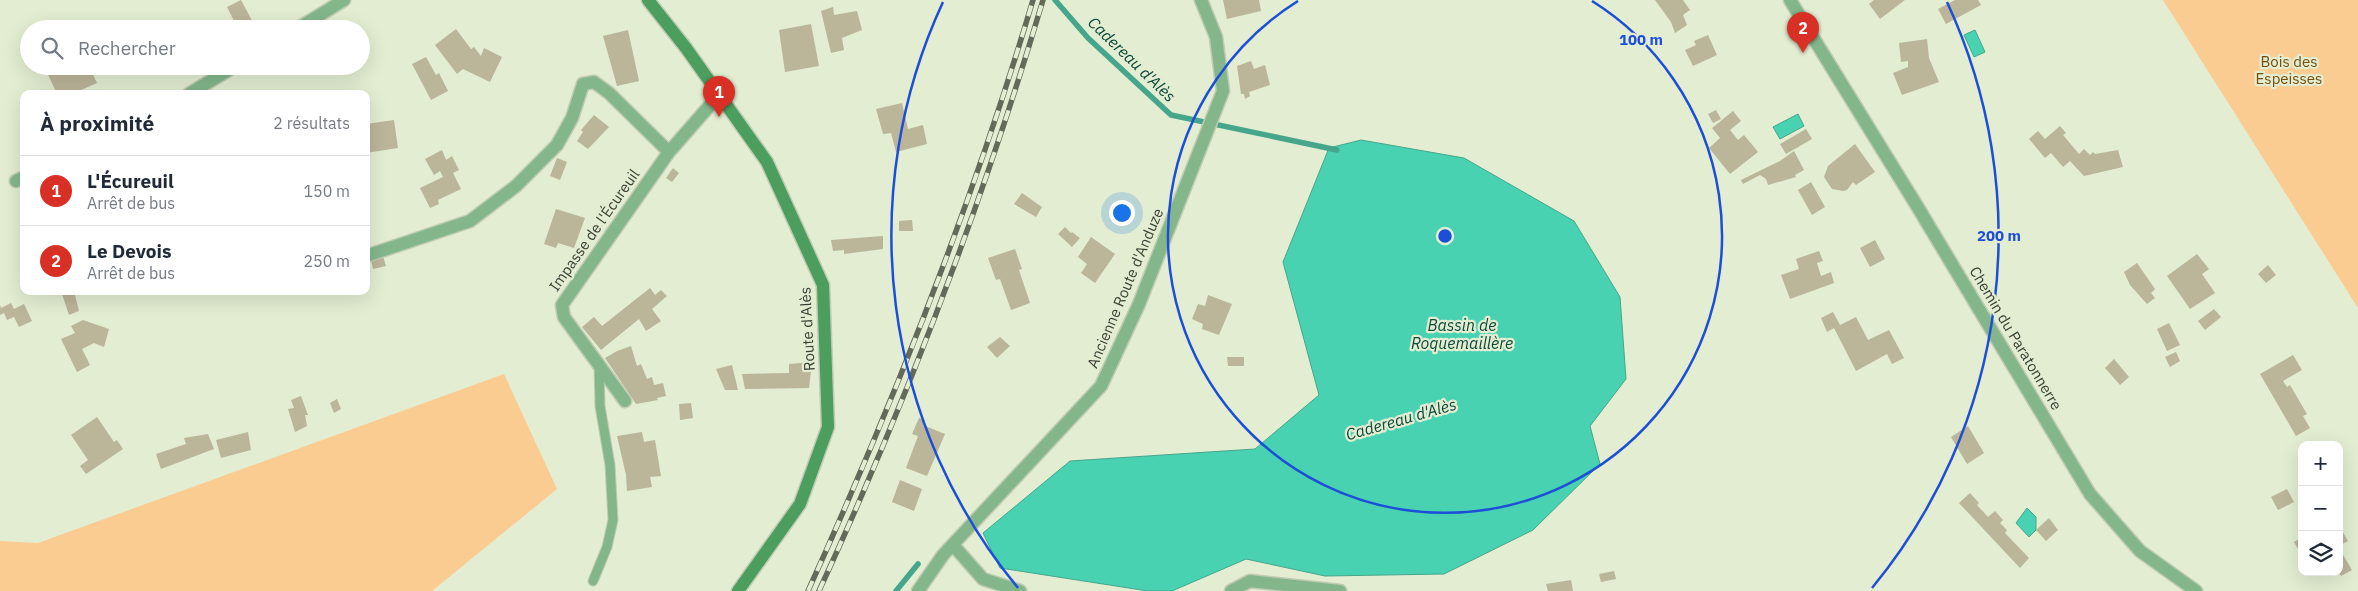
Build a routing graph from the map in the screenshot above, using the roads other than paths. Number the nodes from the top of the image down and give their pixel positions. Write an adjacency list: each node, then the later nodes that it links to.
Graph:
1 (344, 0): 5 (street)
2 (648, 0): 8 (main road, Route d'Alès)
3 (1201, 0): 13 (street, Ancienne Route d'Anduze)
4 (1790, 0): 20 (street, Chemin du Paratonnerre)
5 (312, 20)
6 (220, 75): 7 (street)
7 (195, 90)
8 (719, 95): 9 (street, Impasse de l'Écureuil); 15 (main road, Route d'Alès)
9 (669, 152): 10 (street); 11 (street, Impasse de l'Écureuil)
10 (370, 255)
11 (599, 366): 12 (street, Impasse de l'Écureuil); 14 (lane)
12 (625, 401)
13 (953, 545): 16 (street, Ancienne Route d'Anduze); 17 (street)
14 (594, 581)
15 (738, 591)
16 (918, 591)
17 (1020, 591)
18 (1231, 591): 19 (street)
19 (1340, 591)
20 (2196, 591)

